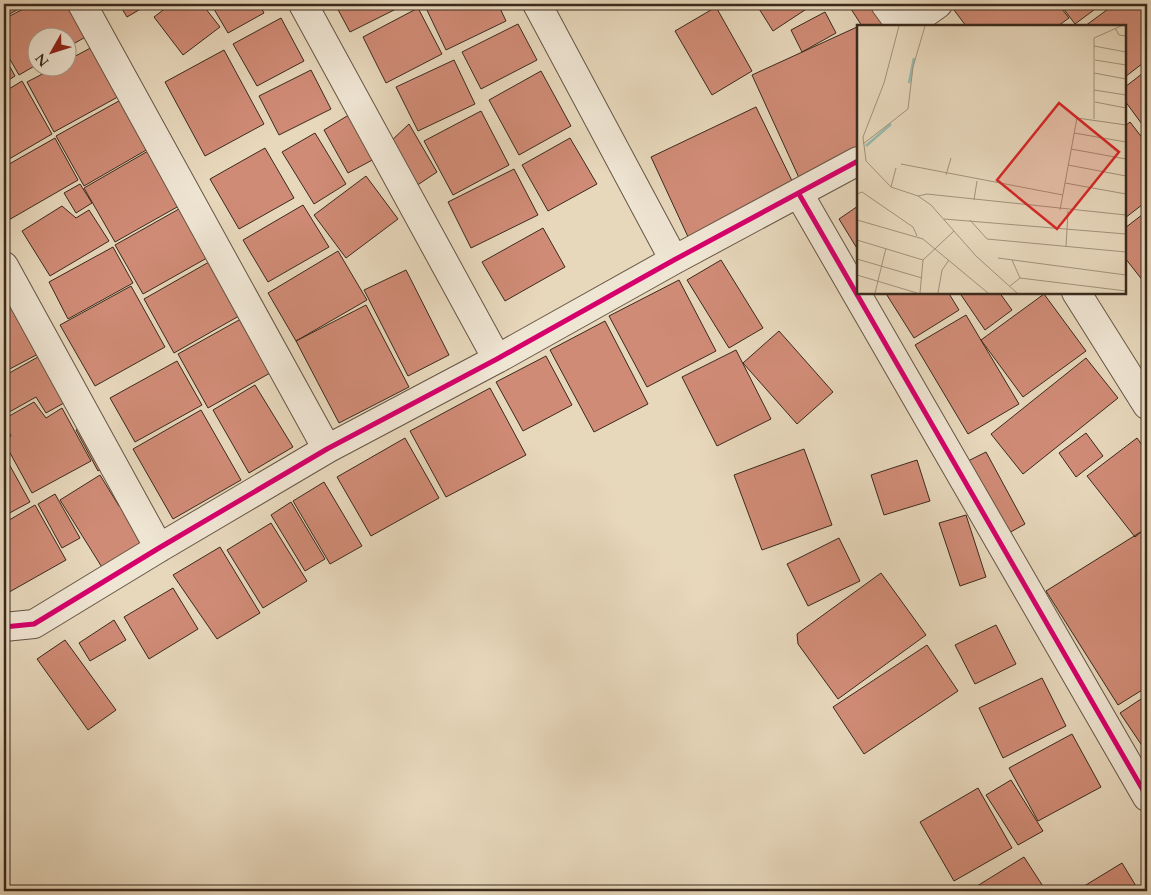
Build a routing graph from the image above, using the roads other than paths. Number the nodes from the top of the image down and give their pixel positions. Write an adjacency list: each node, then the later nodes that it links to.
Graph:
1 (82, 4): 15 (street)
2 (303, 4): 13 (street)
3 (537, 4): 10 (street)
4 (885, 4): 6 (street)
5 (938, 4): 7 (street)
6 (900, 25)
7 (908, 25)
8 (857, 162): 9 (street)
9 (799, 194): 10 (street); 18 (street)
10 (674, 260): 13 (street)
11 (4, 266): 16 (street)
12 (1077, 294): 14 (street)
13 (497, 359): 15 (street)
14 (1147, 405)
15 (327, 449): 16 (street)
16 (159, 548): 17 (street)
17 (4, 627)
18 (1147, 797)

